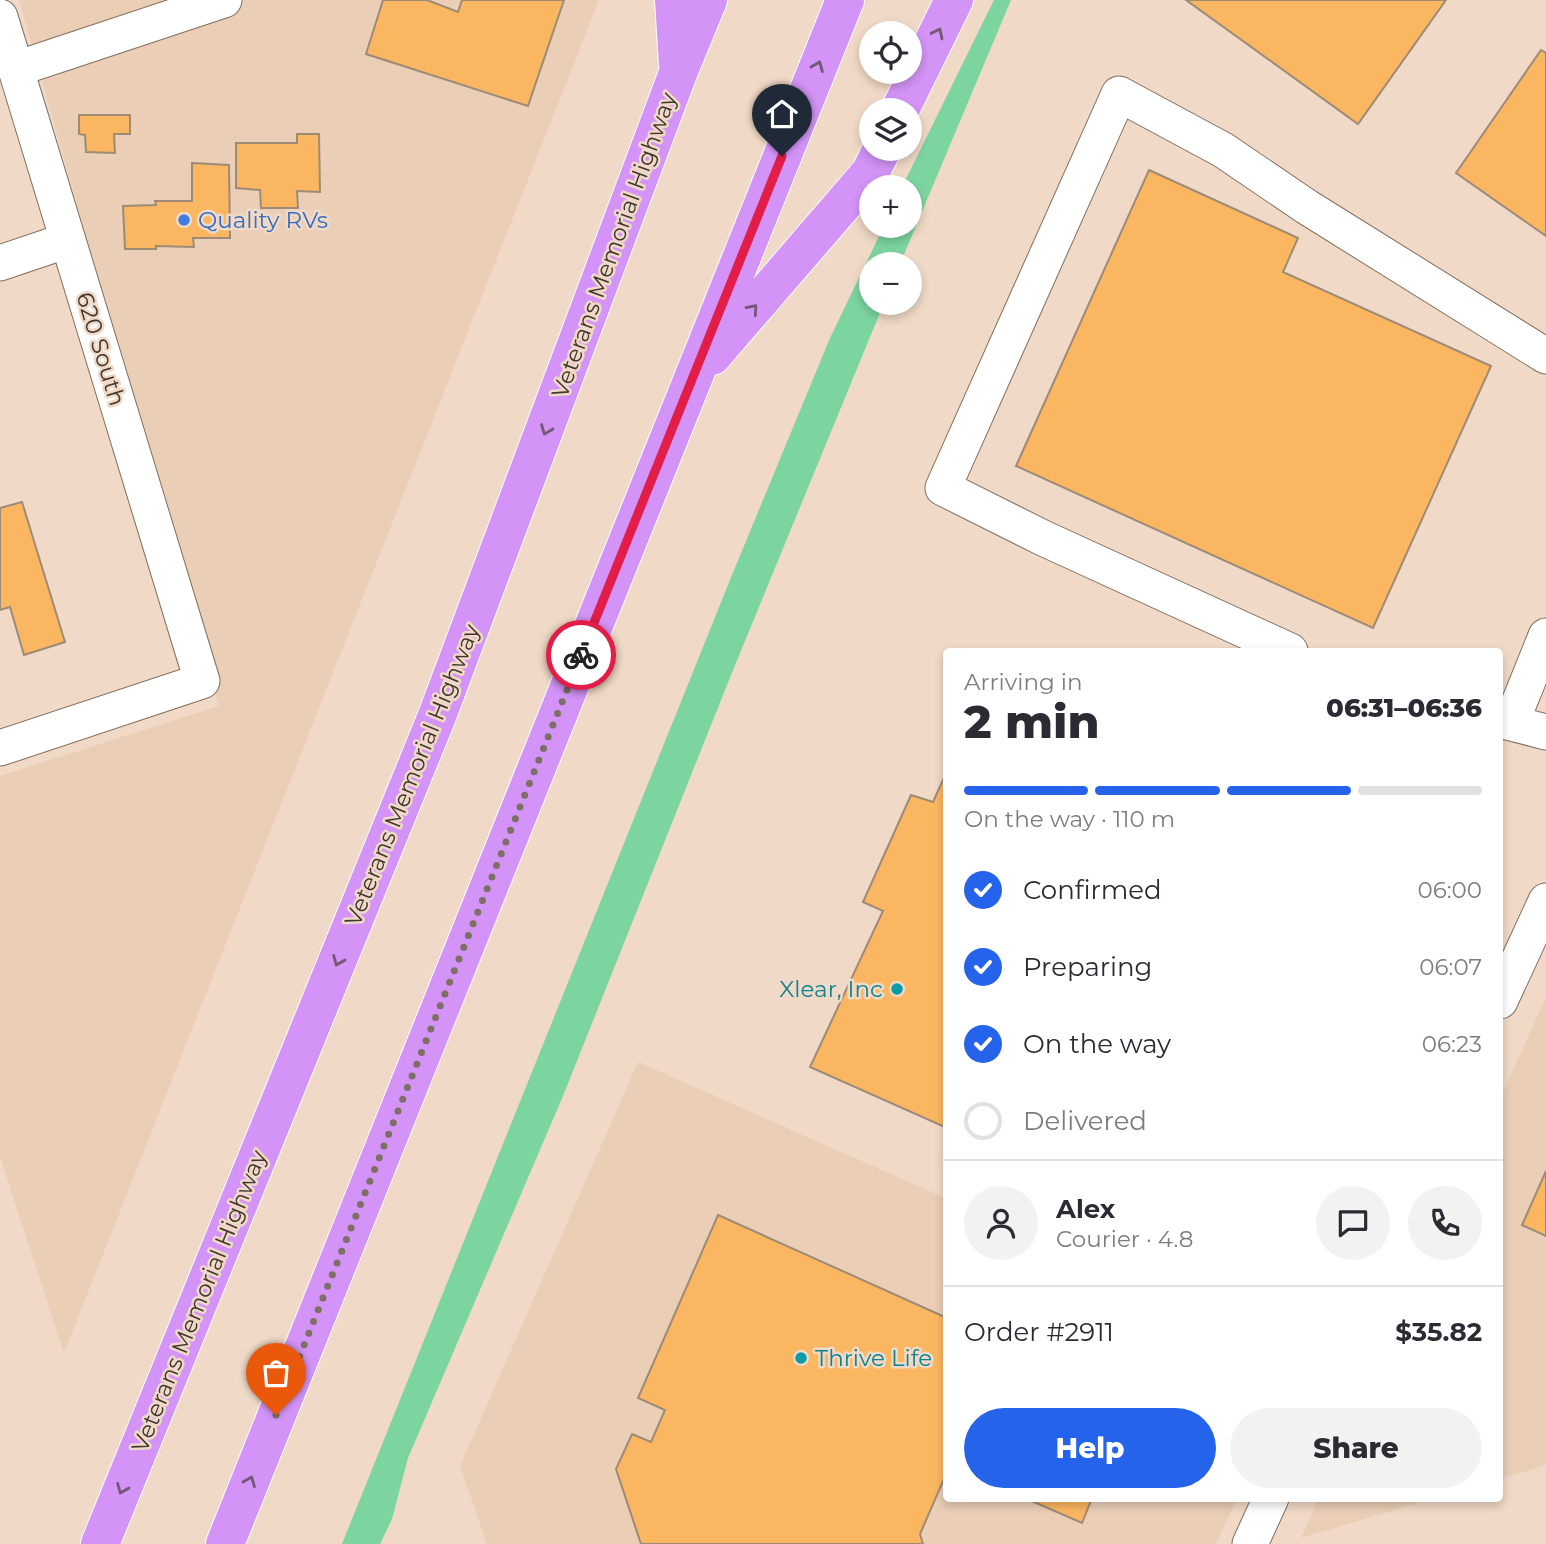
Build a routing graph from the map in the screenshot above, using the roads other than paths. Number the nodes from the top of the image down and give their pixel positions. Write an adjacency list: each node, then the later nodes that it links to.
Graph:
1 (225, 0): 7 (street)
2 (674, 0): 8 (highway)
3 (708, 0): 8 (highway, Veterans Memorial Highway)
4 (845, 0): 14 (highway, one-way to 4)
5 (954, 0): 9 (highway, one-way to 5)
6 (0, 18): 7 (street, 620 South)
7 (16, 69): 11 (street, 620 South)
8 (678, 74): 23 (highway, Veterans Memorial Highway, one-way to 23)
9 (906, 98)
10 (876, 161): 14 (highway, one-way to 10)
11 (68, 240): 12 (street); 19 (street, 620 South)
12 (0, 263)
13 (1546, 356): 16 (street)
14 (692, 379): 24 (highway, one-way to 14)
15 (1546, 636): 17 (street)
16 (1283, 648)
17 (1505, 721): 18 (street)
18 (1546, 732)
19 (0, 748)
20 (1546, 901): 21 (street)
21 (1503, 994)
22 (1269, 1502): 25 (street)
23 (100, 1544)
24 (225, 1544)
25 (1250, 1544)

